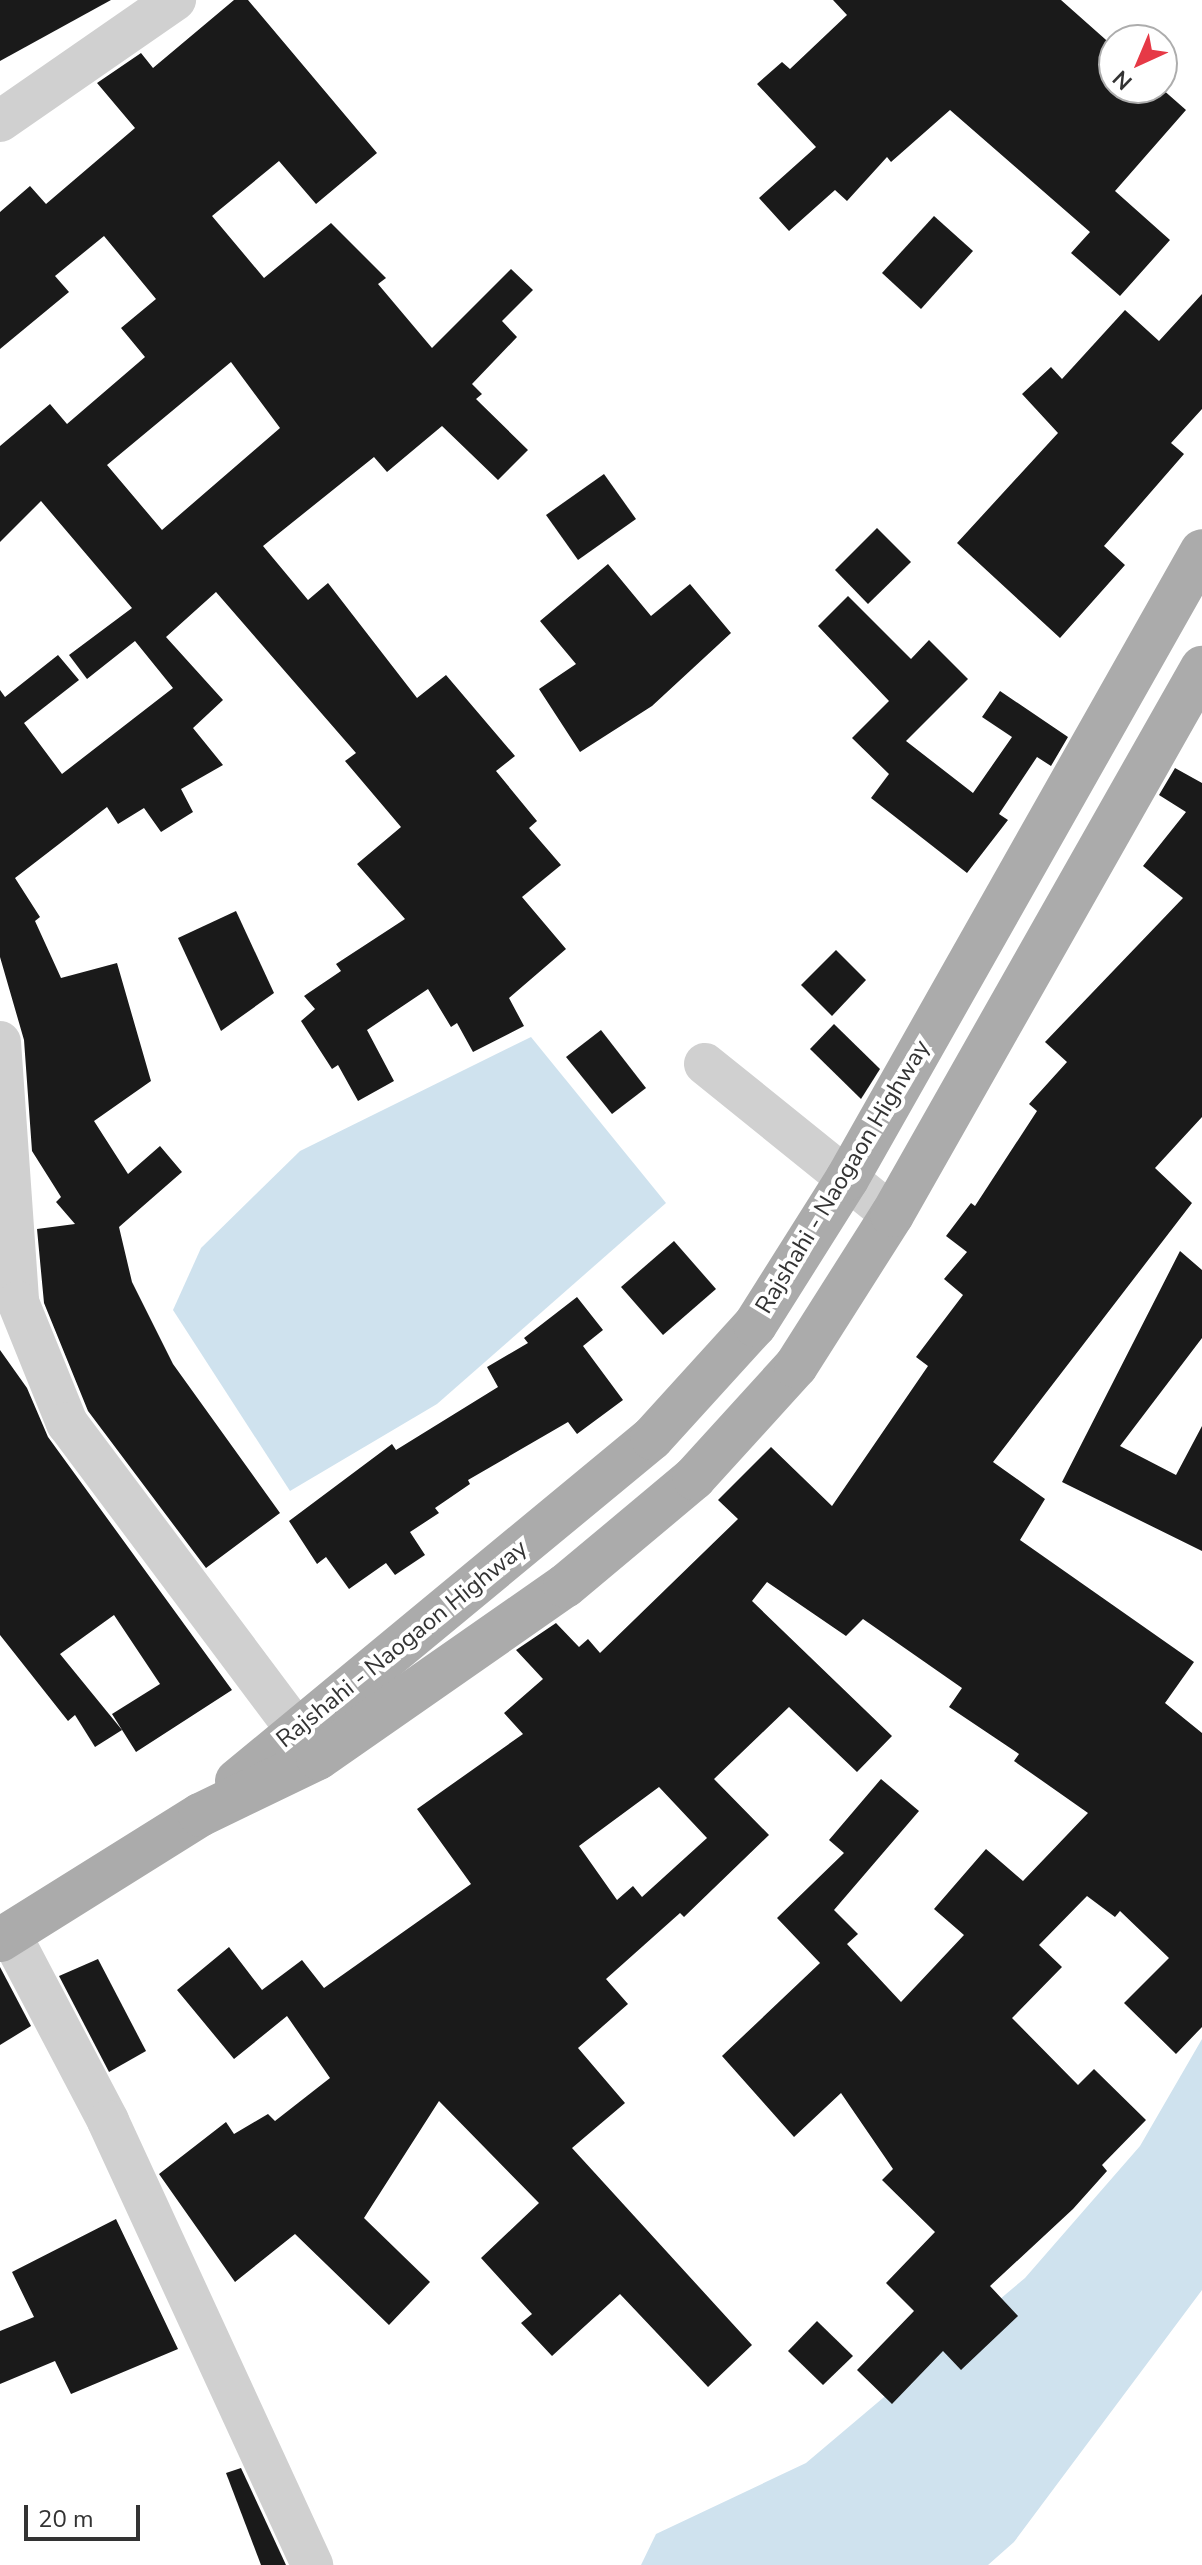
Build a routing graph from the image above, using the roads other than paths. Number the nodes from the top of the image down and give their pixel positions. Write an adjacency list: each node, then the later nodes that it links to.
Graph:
1 (175, 0): 2 (street)
2 (0, 121)
3 (1202, 551): 7 (main road, Rajshahi - Naogaon Highway)
4 (1202, 668): 8 (main road, Rajshahi - Naogaon Highway)
5 (0, 1042): 9 (street)
6 (705, 1064): 7 (street)
7 (847, 1179): 8 (street); 9 (main road, Rajshahi - Naogaon Highway)
8 (892, 1215): 9 (main road, Rajshahi - Naogaon Highway)
9 (307, 1743): 10 (main road, Rajshahi - Naogaon Highway)
10 (5, 1937): 11 (street)
11 (312, 2565)

